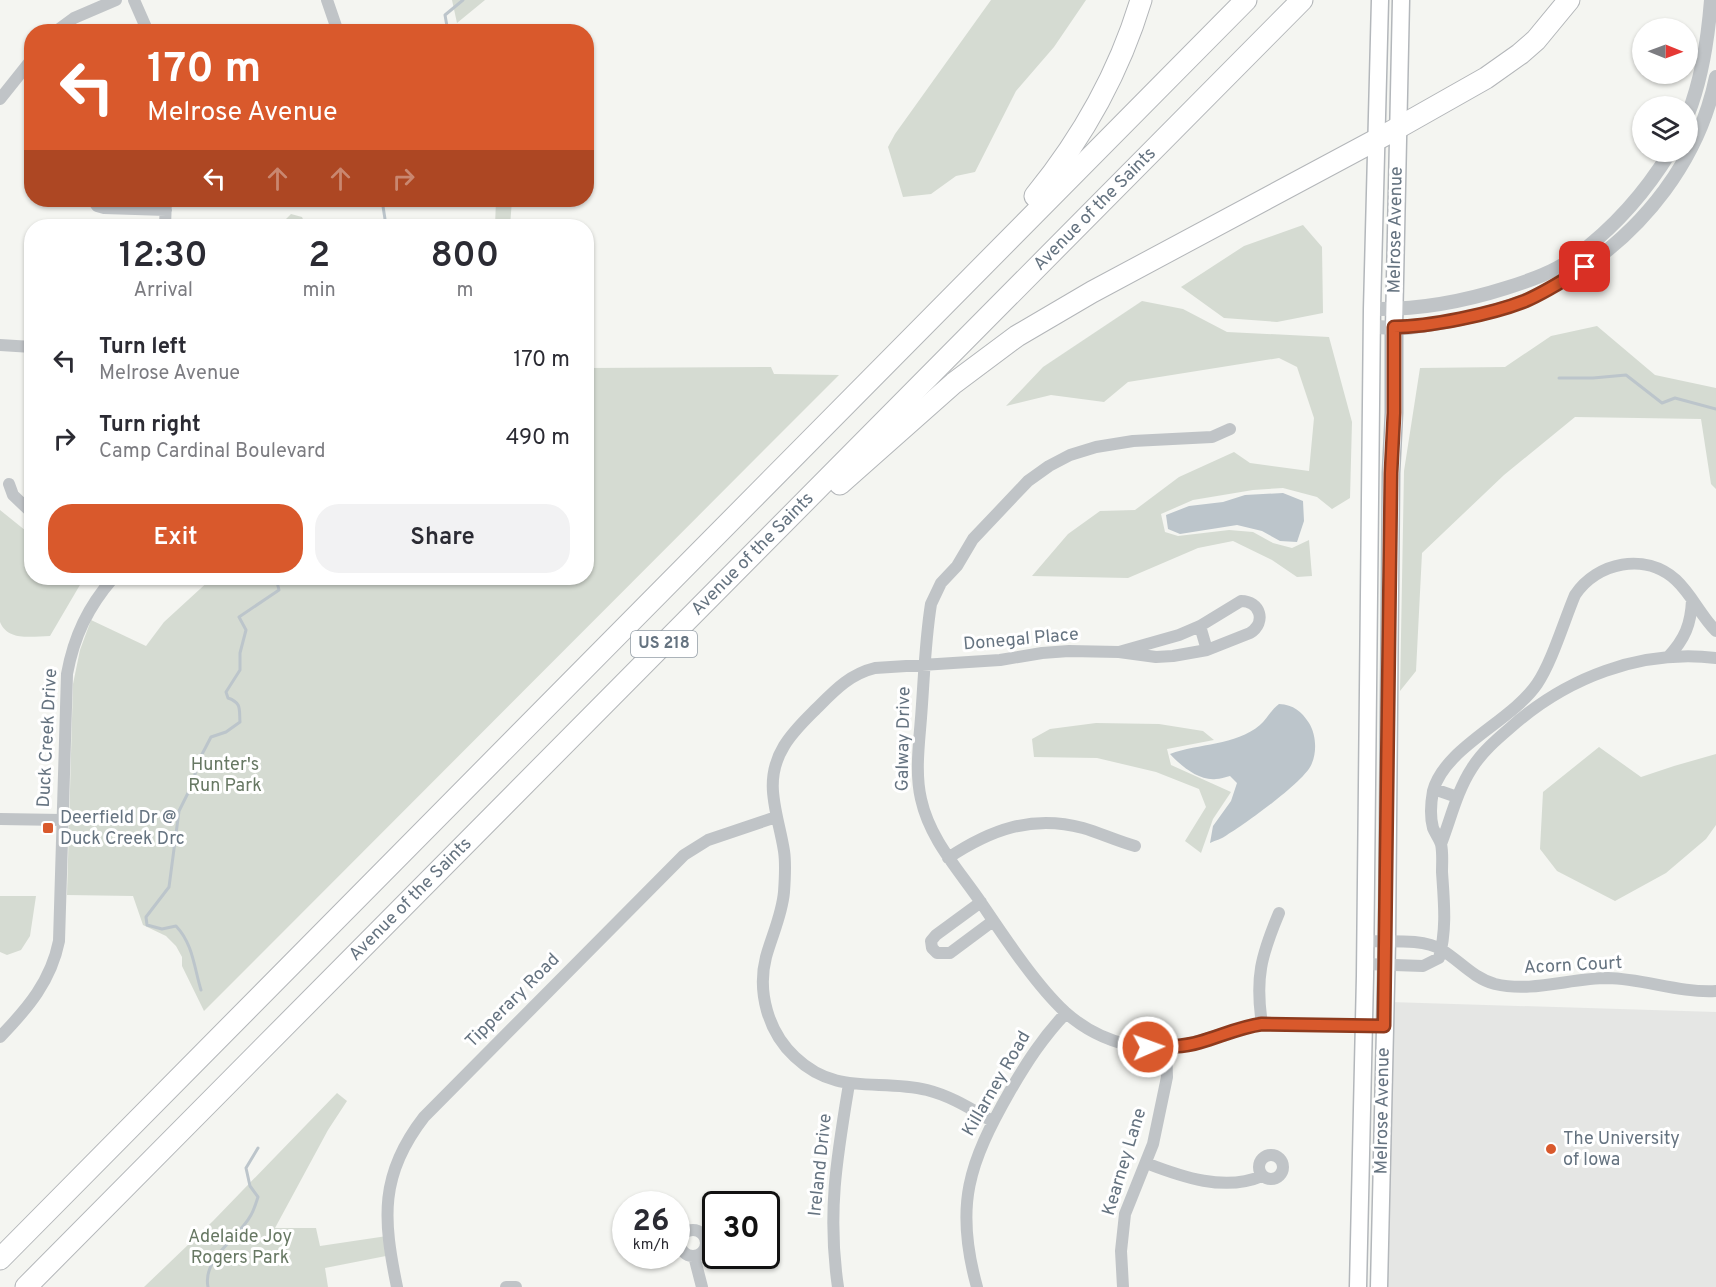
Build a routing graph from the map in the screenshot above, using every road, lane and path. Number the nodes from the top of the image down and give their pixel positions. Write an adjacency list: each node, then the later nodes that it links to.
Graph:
1 (116, 0): 11 (street)
2 (134, 0): 12 (street)
3 (327, 0): 13 (street)
4 (1140, 0): 30 (highway)
5 (1246, 0): 30 (highway, US 218)
6 (1302, 0): 34 (highway, Avenue of the Saints / US 218)
7 (1380, 0): 19 (main road, Melrose Avenue)
8 (1401, 0): 18 (main road, Melrose Avenue)
9 (1569, 0): 18 (highway)
10 (1711, 0): 16 (street)
11 (66, 24)
12 (144, 24)
13 (335, 24)
14 (24, 69): 17 (street)
15 (1716, 77): 26 (street)
16 (1693, 96)
17 (0, 99)
18 (1398, 128): 19 (highway); 24 (main road, Melrose Avenue)
19 (1376, 140): 23 (main road, Melrose Avenue); 34 (highway)
20 (1664, 162): 24 (street)
21 (100, 207): 22 (street)
22 (125, 207)
23 (1372, 309): 24 (street); 25 (main road, Melrose Avenue)
24 (1394, 310): 26 (main road, Melrose Avenue)
25 (1372, 327): 26 (street); 56 (main road, Melrose Avenue)
26 (1394, 327): 57 (main road, Melrose Avenue)
27 (0, 345): 28 (street)
28 (24, 346)
29 (1230, 429): 42 (street, Galway Drive)
30 (778, 473): 73 (highway, US 218)
31 (9, 484): 32 (street)
32 (24, 505)
33 (107, 585): 49 (street, Duck Creek Drive)
34 (719, 589): 74 (highway, Avenue of the Saints / US 218)
35 (1692, 600): 37 (street); 40 (street); 43 (street)
36 (1200, 626): 38 (street); 38 (street, Donegal Place); 39 (street, Donegal Place)
37 (1716, 631)
38 (1208, 650): 39 (street, Donegal Place)
39 (1119, 652): 42 (street, Donegal Place)
40 (1668, 657): 41 (street); 44 (street)
41 (1716, 658)
42 (925, 666): 47 (street, Donegal Place); 52 (street, Galway Drive)
43 (1521, 701): 44 (street); 45 (street)
44 (1531, 710): 46 (street)
45 (1434, 789): 46 (street); 50 (street)
46 (1457, 797): 50 (street)
47 (776, 817): 68 (street, Donegal Place); 75 (street, Tipperary Road)
48 (0, 819): 49 (street)
49 (62, 820): 66 (street, Duck Creek Drive)
50 (1441, 844): 58 (street)
51 (1135, 846): 52 (street)
52 (948, 858): 53 (street, Galway Drive)
53 (981, 902): 55 (street, Galway Drive); 55 (street)
54 (1278, 914): 63 (street)
55 (993, 921): 62 (street, Galway Drive)
56 (1366, 941): 57 (street); 59 (main road, Melrose Avenue)
57 (1387, 942): 58 (street); 60 (main road, Melrose Avenue)
58 (1441, 950): 60 (street); 61 (street, Acorn Court)
59 (1365, 964): 60 (street); 64 (main road, Melrose Avenue)
60 (1386, 965): 65 (main road, Melrose Avenue)
61 (1716, 991)
62 (1066, 1012): 67 (street, Galway Drive); 69 (street, Killarney Road)
63 (1262, 1024): 64 (street, Galway Drive); 67 (street, Galway Drive)
64 (1364, 1026): 65 (street, Galway Drive); 82 (main road, Melrose Avenue)
65 (1384, 1026): 83 (main road, Melrose Avenue)
66 (0, 1037)
67 (1166, 1047): 70 (street, Kearney Lane)
68 (849, 1084): 69 (street, Donegal Place); 79 (street, Ireland Drive)
69 (993, 1121): 80 (street, Killarney Road)
70 (1146, 1163): 71 (street); 81 (street, Kearney Lane)
71 (1262, 1176)
72 (694, 1256): 78 (street)
73 (0, 1259)
74 (26, 1287)
75 (397, 1287)
76 (506, 1287): 77 (street)
77 (516, 1287)
78 (702, 1287)
79 (838, 1287)
80 (977, 1287)
81 (1123, 1287)
82 (1358, 1287)
83 (1379, 1287)

